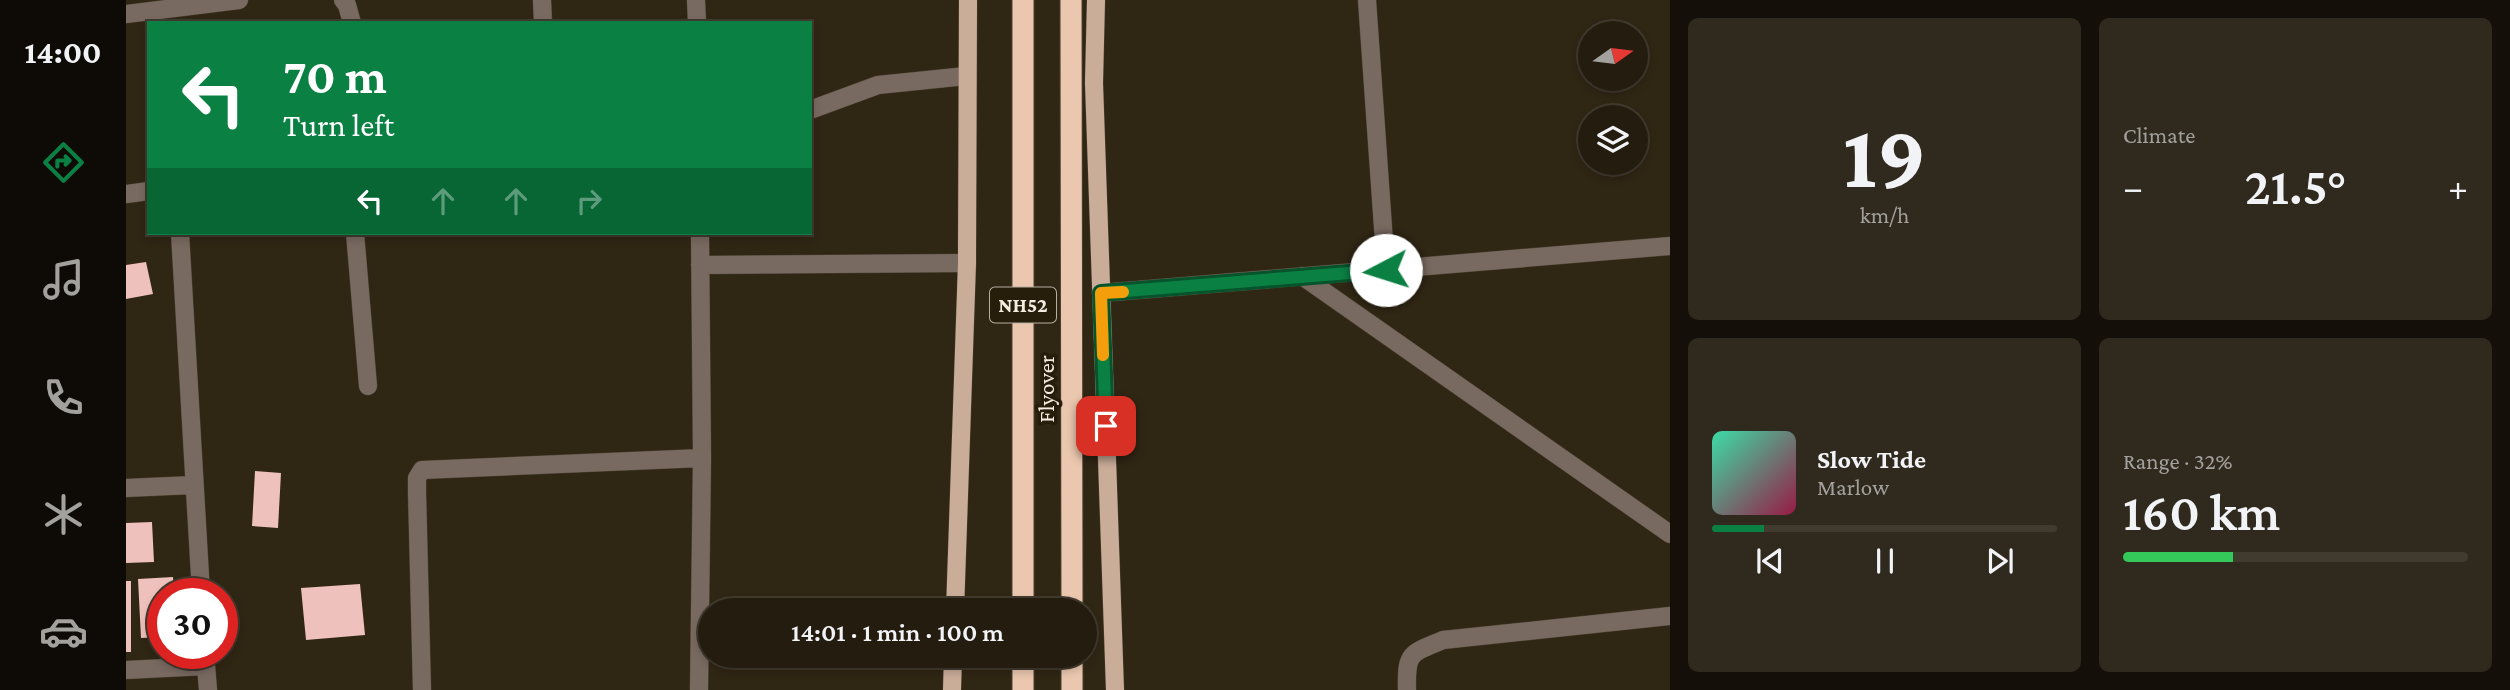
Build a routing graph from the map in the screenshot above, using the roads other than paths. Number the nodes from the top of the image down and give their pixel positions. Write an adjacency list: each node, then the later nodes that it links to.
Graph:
1 (239, 0): 11 (street)
2 (343, 0): 12 (street)
3 (542, 0): 13 (street)
4 (696, 0): 14 (street)
5 (968, 0): 15 (main road)
6 (1023, 0): 35 (highway, Flyover / NH52)
7 (1072, 0): 36 (highway, Flyover / NH52)
8 (1096, 0): 27 (main road)
9 (1367, 0): 10 (street); 25 (street)
10 (1377, 0)
11 (126, 14)
12 (351, 21)
13 (543, 21)
14 (697, 21)
15 (966, 76): 16 (street); 23 (main road)
16 (812, 110)
17 (147, 191): 18 (street)
18 (126, 194)
19 (180, 235): 30 (street)
20 (355, 235): 28 (street)
21 (700, 235): 24 (street)
22 (1670, 246): 25 (street)
23 (968, 263): 24 (street); 34 (main road)
24 (700, 265): 29 (street)
25 (1386, 270): 26 (street)
26 (1302, 276): 27 (street); 32 (street)
27 (1101, 293): 50 (main road)
28 (368, 386)
29 (702, 458): 45 (street); 46 (street)
30 (193, 485): 31 (street); 33 (street)
31 (126, 488)
32 (1670, 534)
33 (200, 578)
34 (955, 598)
35 (1023, 598)
36 (1072, 598)
37 (1670, 616): 51 (street)
38 (147, 667): 43 (street)
39 (953, 668): 47 (main road)
40 (1023, 668): 48 (highway)
41 (1072, 668): 49 (highway)
42 (207, 669): 44 (street)
43 (126, 670)
44 (208, 690)
45 (422, 690)
46 (699, 690)
47 (952, 690)
48 (1023, 690)
49 (1072, 690)
50 (1115, 690)
51 (1407, 690)

